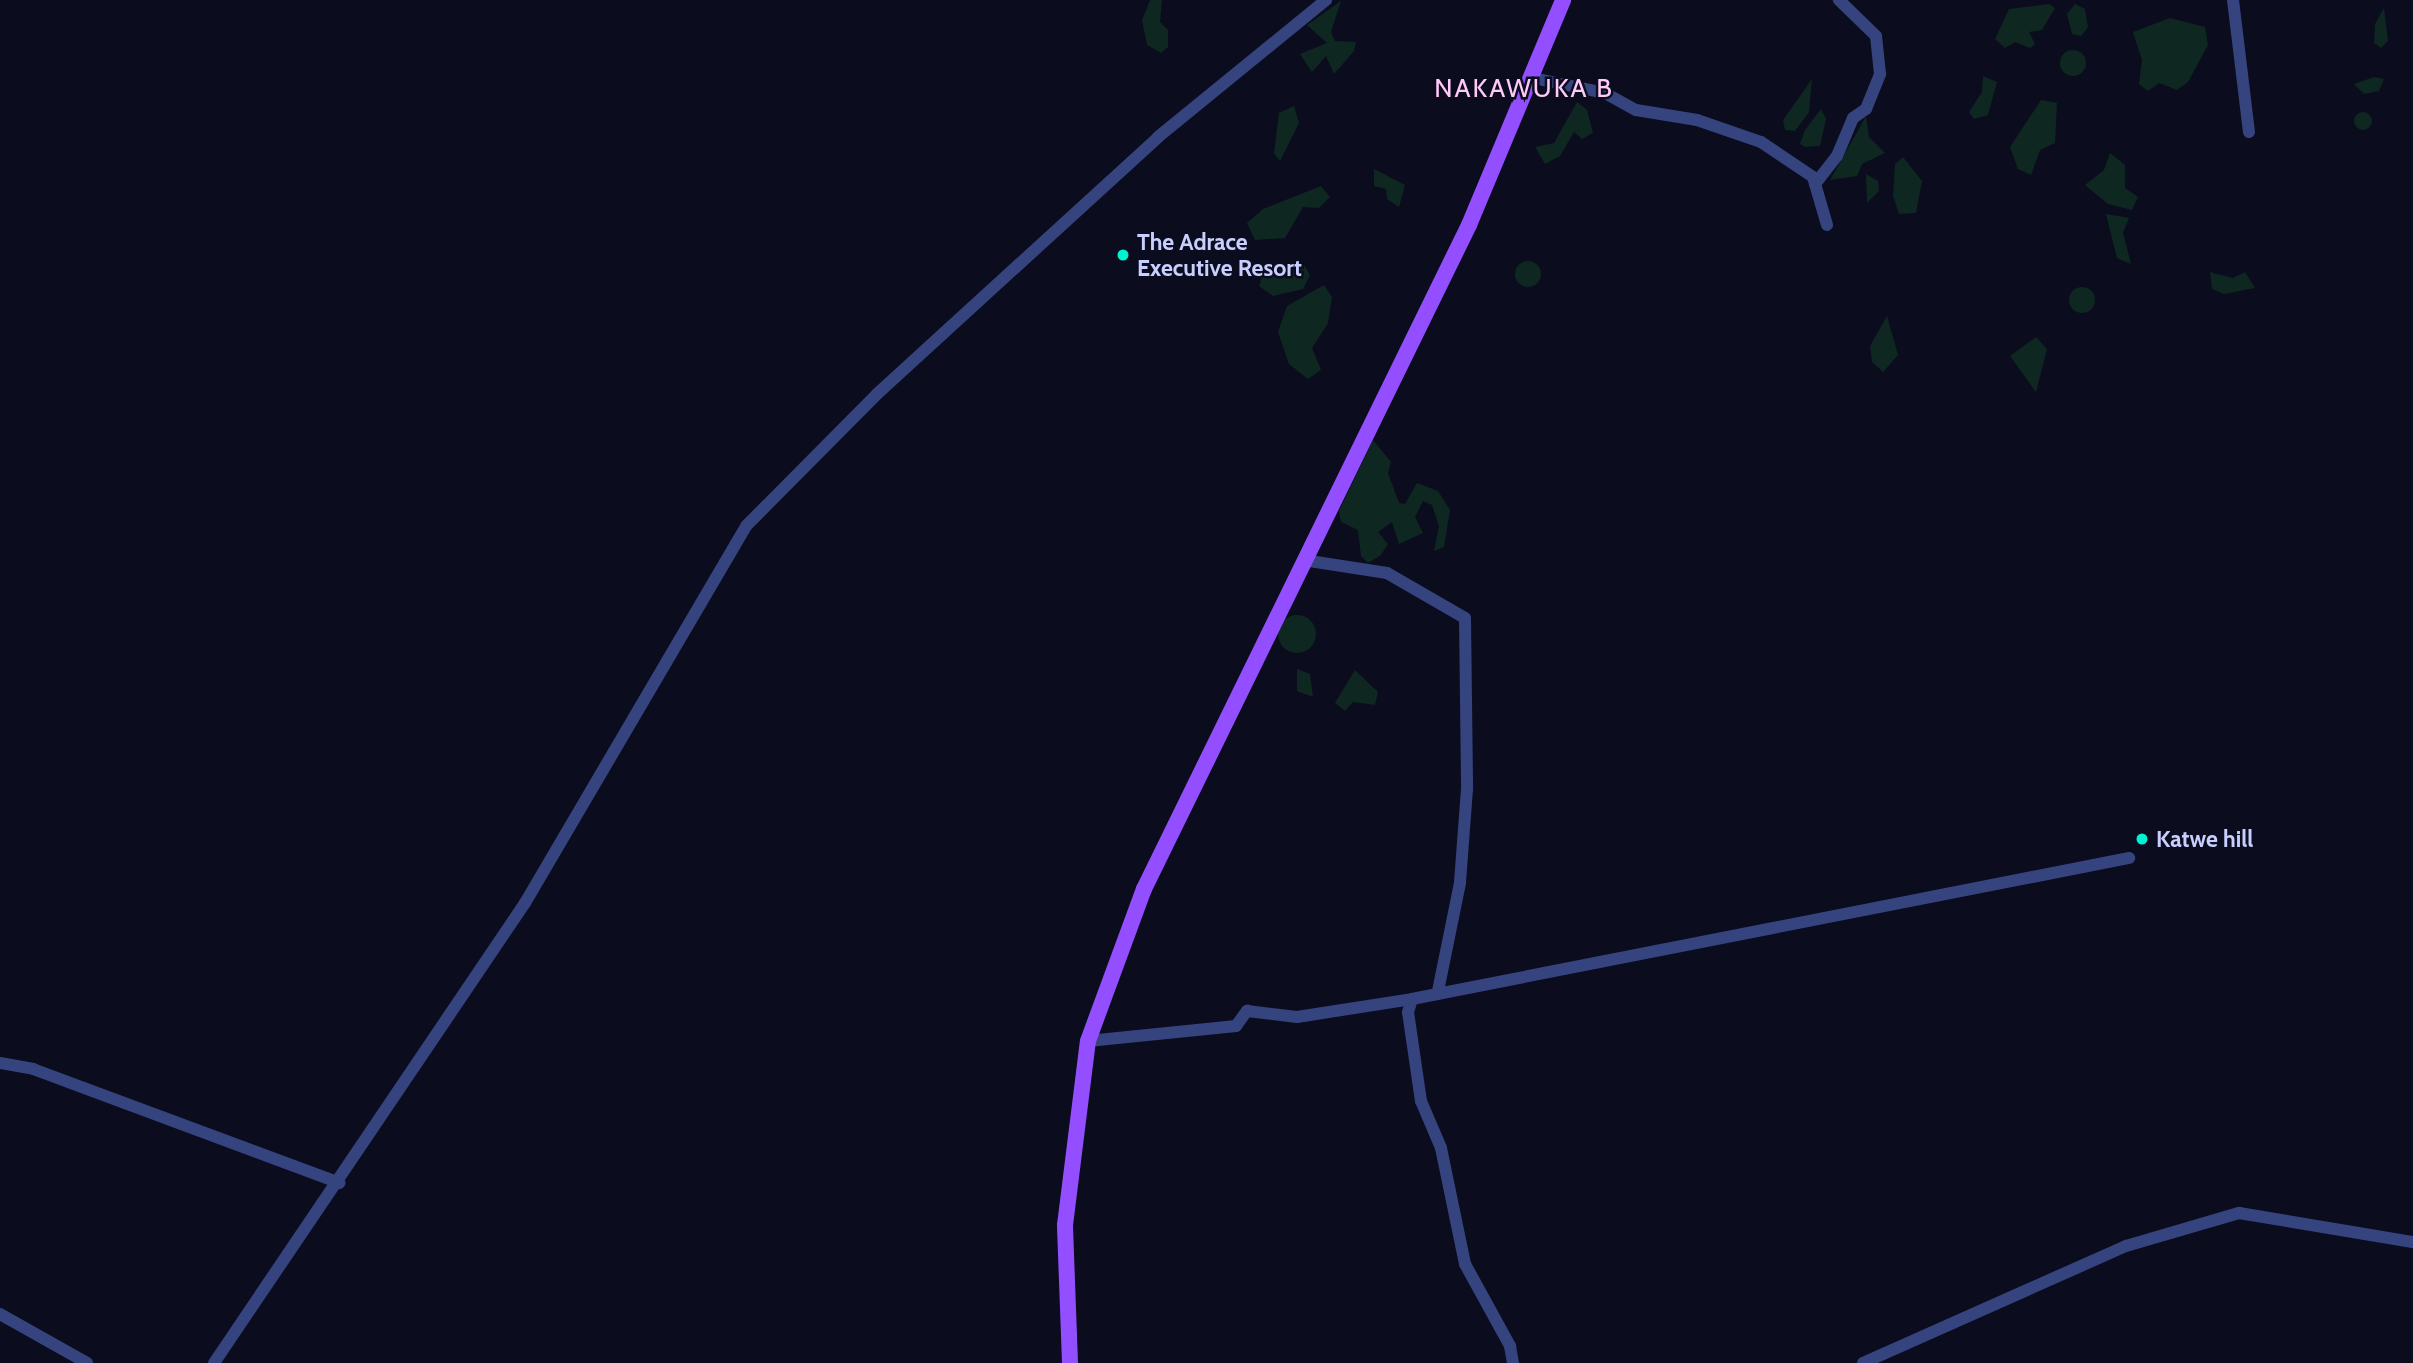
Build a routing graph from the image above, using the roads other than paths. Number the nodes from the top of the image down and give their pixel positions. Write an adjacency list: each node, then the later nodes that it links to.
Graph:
1 (1326, 0): 15 (street)
2 (1563, 0): 5 (main road)
3 (1839, 0): 7 (street)
4 (2232, 0): 6 (street)
5 (1533, 78): 7 (street); 9 (main road)
6 (2249, 132)
7 (1814, 186): 8 (street)
8 (1827, 225)
9 (1304, 560): 11 (street); 13 (main road)
10 (2129, 858): 11 (street)
11 (1438, 991): 12 (street)
12 (1412, 999): 13 (street); 21 (street)
13 (1088, 1041): 20 (main road)
14 (0, 1063): 15 (street)
15 (339, 1183): 19 (street)
16 (2413, 1242): 22 (street)
17 (0, 1314): 18 (street)
18 (87, 1363)
19 (214, 1363)
20 (1070, 1363)
21 (1513, 1363)
22 (1863, 1363)

